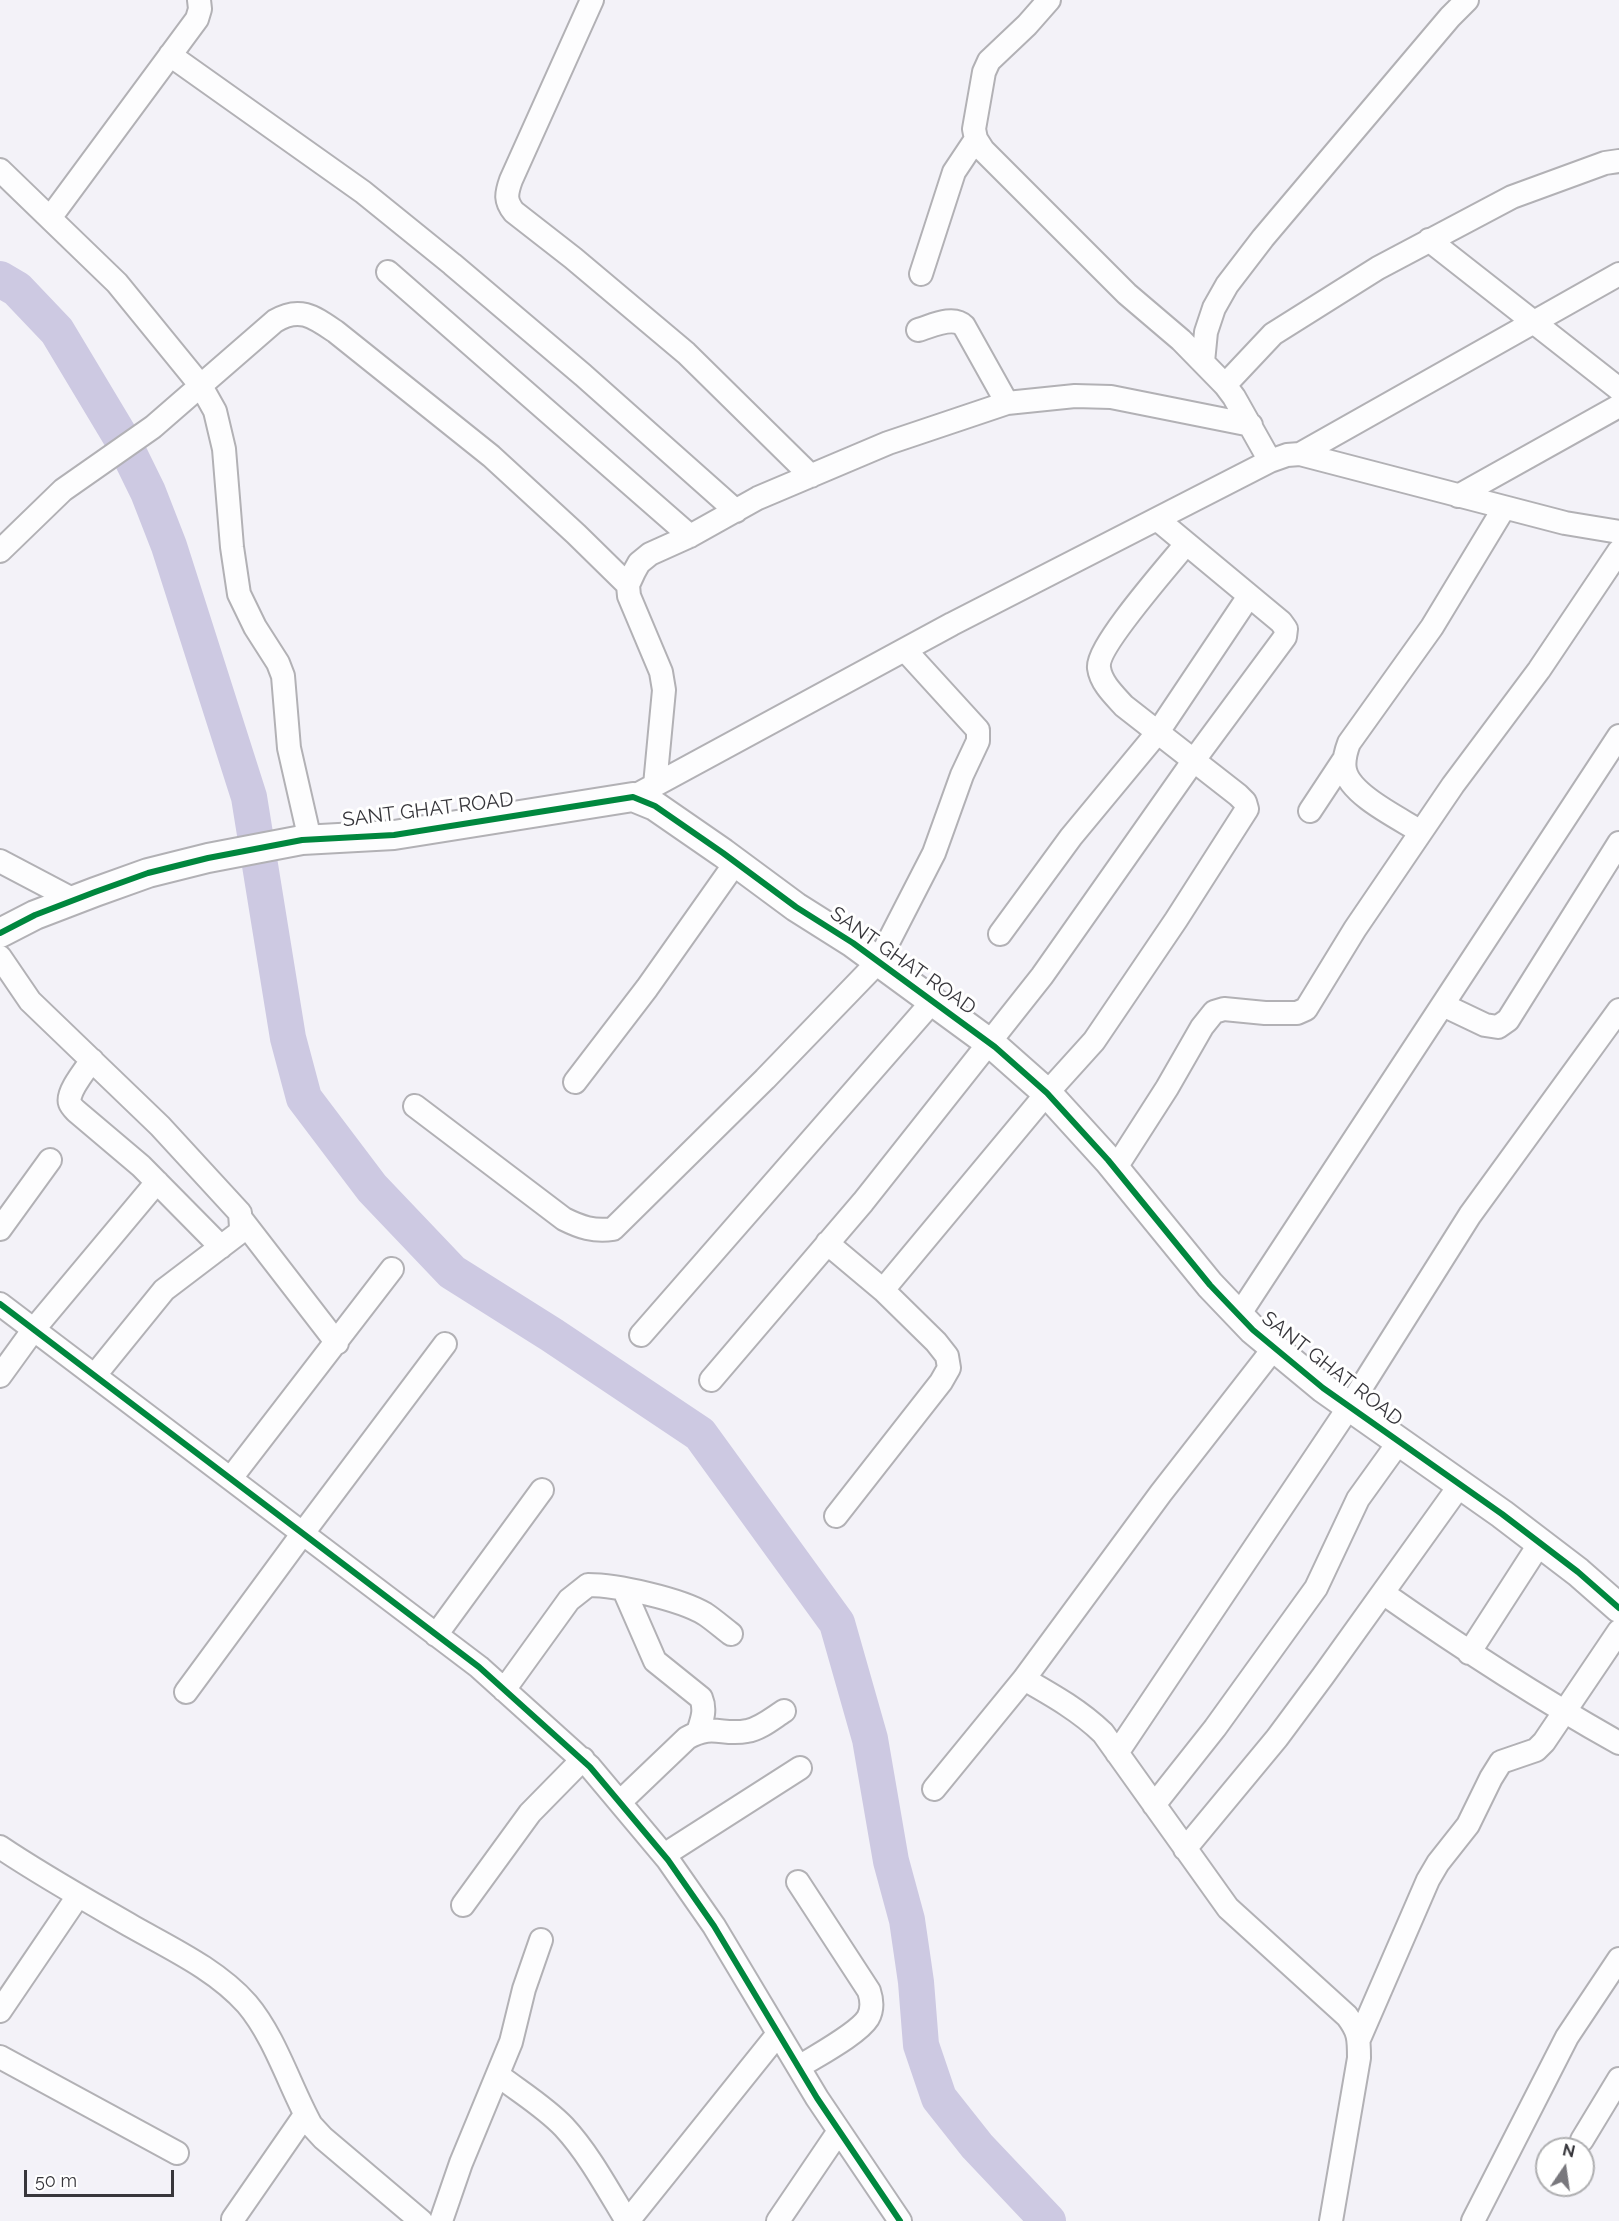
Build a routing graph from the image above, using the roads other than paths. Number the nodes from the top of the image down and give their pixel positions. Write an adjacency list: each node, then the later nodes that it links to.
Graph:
1 (199, 0): 5 (street)
2 (591, 0): 25 (street)
3 (1049, 0): 6 (street)
4 (1467, 0): 16 (street)
5 (170, 55): 9 (street); 28 (street)
6 (976, 139): 12 (street); 16 (street)
7 (1619, 161): 10 (street)
8 (0, 170): 9 (street)
9 (50, 218): 18 (street)
10 (1429, 240): 14 (street); 17 (street)
11 (388, 272): 31 (street)
12 (921, 274)
13 (1619, 274): 14 (street)
14 (1533, 323): 19 (street); 23 (street)
15 (918, 330): 20 (street)
16 (1203, 362): 17 (street)
17 (1225, 385): 22 (street)
18 (201, 386): 33 (street); 35 (street); 45 (street)
19 (1619, 389)
20 (1007, 403): 22 (street); 25 (street)
21 (1619, 406): 26 (street)
22 (1251, 425): 24 (street)
23 (1300, 453): 24 (street); 26 (street)
24 (1270, 461): 29 (street)
25 (812, 476): 28 (street)
26 (1458, 496): 27 (street)
27 (1504, 507): 30 (street); 40 (street)
28 (736, 511): 31 (street)
29 (1157, 519): 32 (street); 37 (street)
30 (1619, 532)
31 (690, 536): 35 (street)
32 (1186, 544): 36 (street); 38 (street)
33 (0, 551)
34 (1619, 551): 44 (street)
35 (628, 585): 42 (street)
36 (1249, 597): 38 (street); 41 (street)
37 (905, 650): 42 (street); 53 (street)
38 (1158, 732): 41 (street); 51 (street)
39 (1619, 736): 55 (street)
40 (1345, 758): 43 (street); 44 (street)
41 (1194, 760): 57 (street); 60 (street)
42 (644, 791): 45 (street, SANT GHAT ROAD); 48 (street, SANT GHAT ROAD)
43 (1310, 811)
44 (1421, 832): 63 (street)
45 (306, 840): 49 (street, SANT GHAT ROAD)
46 (1619, 843): 55 (street)
47 (0, 861): 49 (street)
48 (735, 862): 53 (street, SANT GHAT ROAD); 59 (street)
49 (74, 900): 50 (street, SANT GHAT ROAD)
50 (0, 933)
51 (1000, 934)
52 (0, 957): 58 (street)
53 (878, 962): 54 (street, SANT GHAT ROAD); 61 (street)
54 (932, 1002): 57 (street, SANT GHAT ROAD); 74 (street)
55 (1443, 1005): 72 (street)
56 (1619, 1010): 81 (street)
57 (990, 1043): 60 (street, SANT GHAT ROAD); 67 (street)
58 (92, 1060): 64 (street); 65 (street)
59 (575, 1082)
60 (1047, 1093): 63 (street, SANT GHAT ROAD); 70 (street)
61 (415, 1106)
62 (50, 1160): 66 (street)
63 (1115, 1169): 72 (street, SANT GHAT ROAD)
64 (157, 1182): 68 (street); 73 (street)
65 (242, 1220): 68 (street); 75 (street)
66 (0, 1229)
67 (827, 1243): 70 (street); 80 (street)
68 (221, 1247): 78 (street)
69 (392, 1269): 75 (street)
70 (883, 1290): 86 (street)
71 (0, 1304): 73 (street)
72 (1239, 1315): 77 (street, SANT GHAT ROAD)
73 (34, 1329): 78 (street); 79 (street)
74 (642, 1335)
75 (337, 1343): 83 (street)
76 (446, 1344): 87 (street)
77 (1274, 1347): 81 (street, SANT GHAT ROAD); 96 (street)
78 (95, 1375): 83 (street)
79 (0, 1376)
80 (711, 1380)
81 (1349, 1407): 82 (street, SANT GHAT ROAD); 103 (street)
82 (1399, 1442): 84 (street, SANT GHAT ROAD); 108 (street)
83 (231, 1478): 87 (street)
84 (1460, 1485): 88 (street, SANT GHAT ROAD); 90 (street)
85 (542, 1490): 93 (street)
86 (836, 1516)
87 (303, 1533): 93 (street); 98 (street)
88 (1540, 1543): 91 (street, SANT GHAT ROAD); 95 (street)
89 (624, 1590): 94 (street); 97 (street); 101 (street)
90 (1383, 1593): 95 (street); 110 (street)
91 (1619, 1608)
92 (1619, 1631): 100 (street)
93 (436, 1635): 97 (street)
94 (731, 1635)
95 (1469, 1653): 100 (street)
96 (1024, 1679): 103 (street); 106 (street)
97 (504, 1690): 104 (street)
98 (186, 1692)
99 (784, 1711): 101 (street)
100 (1564, 1712): 102 (street); 119 (street)
101 (698, 1732): 107 (street)
102 (1619, 1743)
103 (1117, 1753): 108 (street)
104 (582, 1760): 107 (street); 114 (street)
105 (800, 1767): 111 (street)
106 (934, 1789)
107 (620, 1802): 111 (street)
108 (1154, 1805): 110 (street)
109 (0, 1846): 113 (street)
110 (1185, 1849): 119 (street)
111 (664, 1855): 118 (street)
112 (798, 1882): 121 (street)
113 (78, 1896): 117 (street); 124 (street)
114 (463, 1905)
115 (542, 1940): 122 (street)
116 (1619, 1959): 135 (street)
117 (0, 2011)
118 (778, 2034): 121 (street); 131 (street)
119 (1359, 2038): 134 (street)
120 (0, 2057): 127 (street)
121 (798, 2067): 125 (street)
122 (498, 2075): 130 (street); 131 (street)
123 (1619, 2079): 126 (street)
124 (306, 2115): 128 (street); 129 (street)
125 (839, 2131): 132 (street); 133 (street)
126 (1584, 2137)
127 (177, 2153)
128 (233, 2219)
129 (421, 2221)
130 (441, 2221)
131 (627, 2221)
132 (778, 2221)
133 (900, 2221)
134 (1330, 2221)
135 (1473, 2221)

